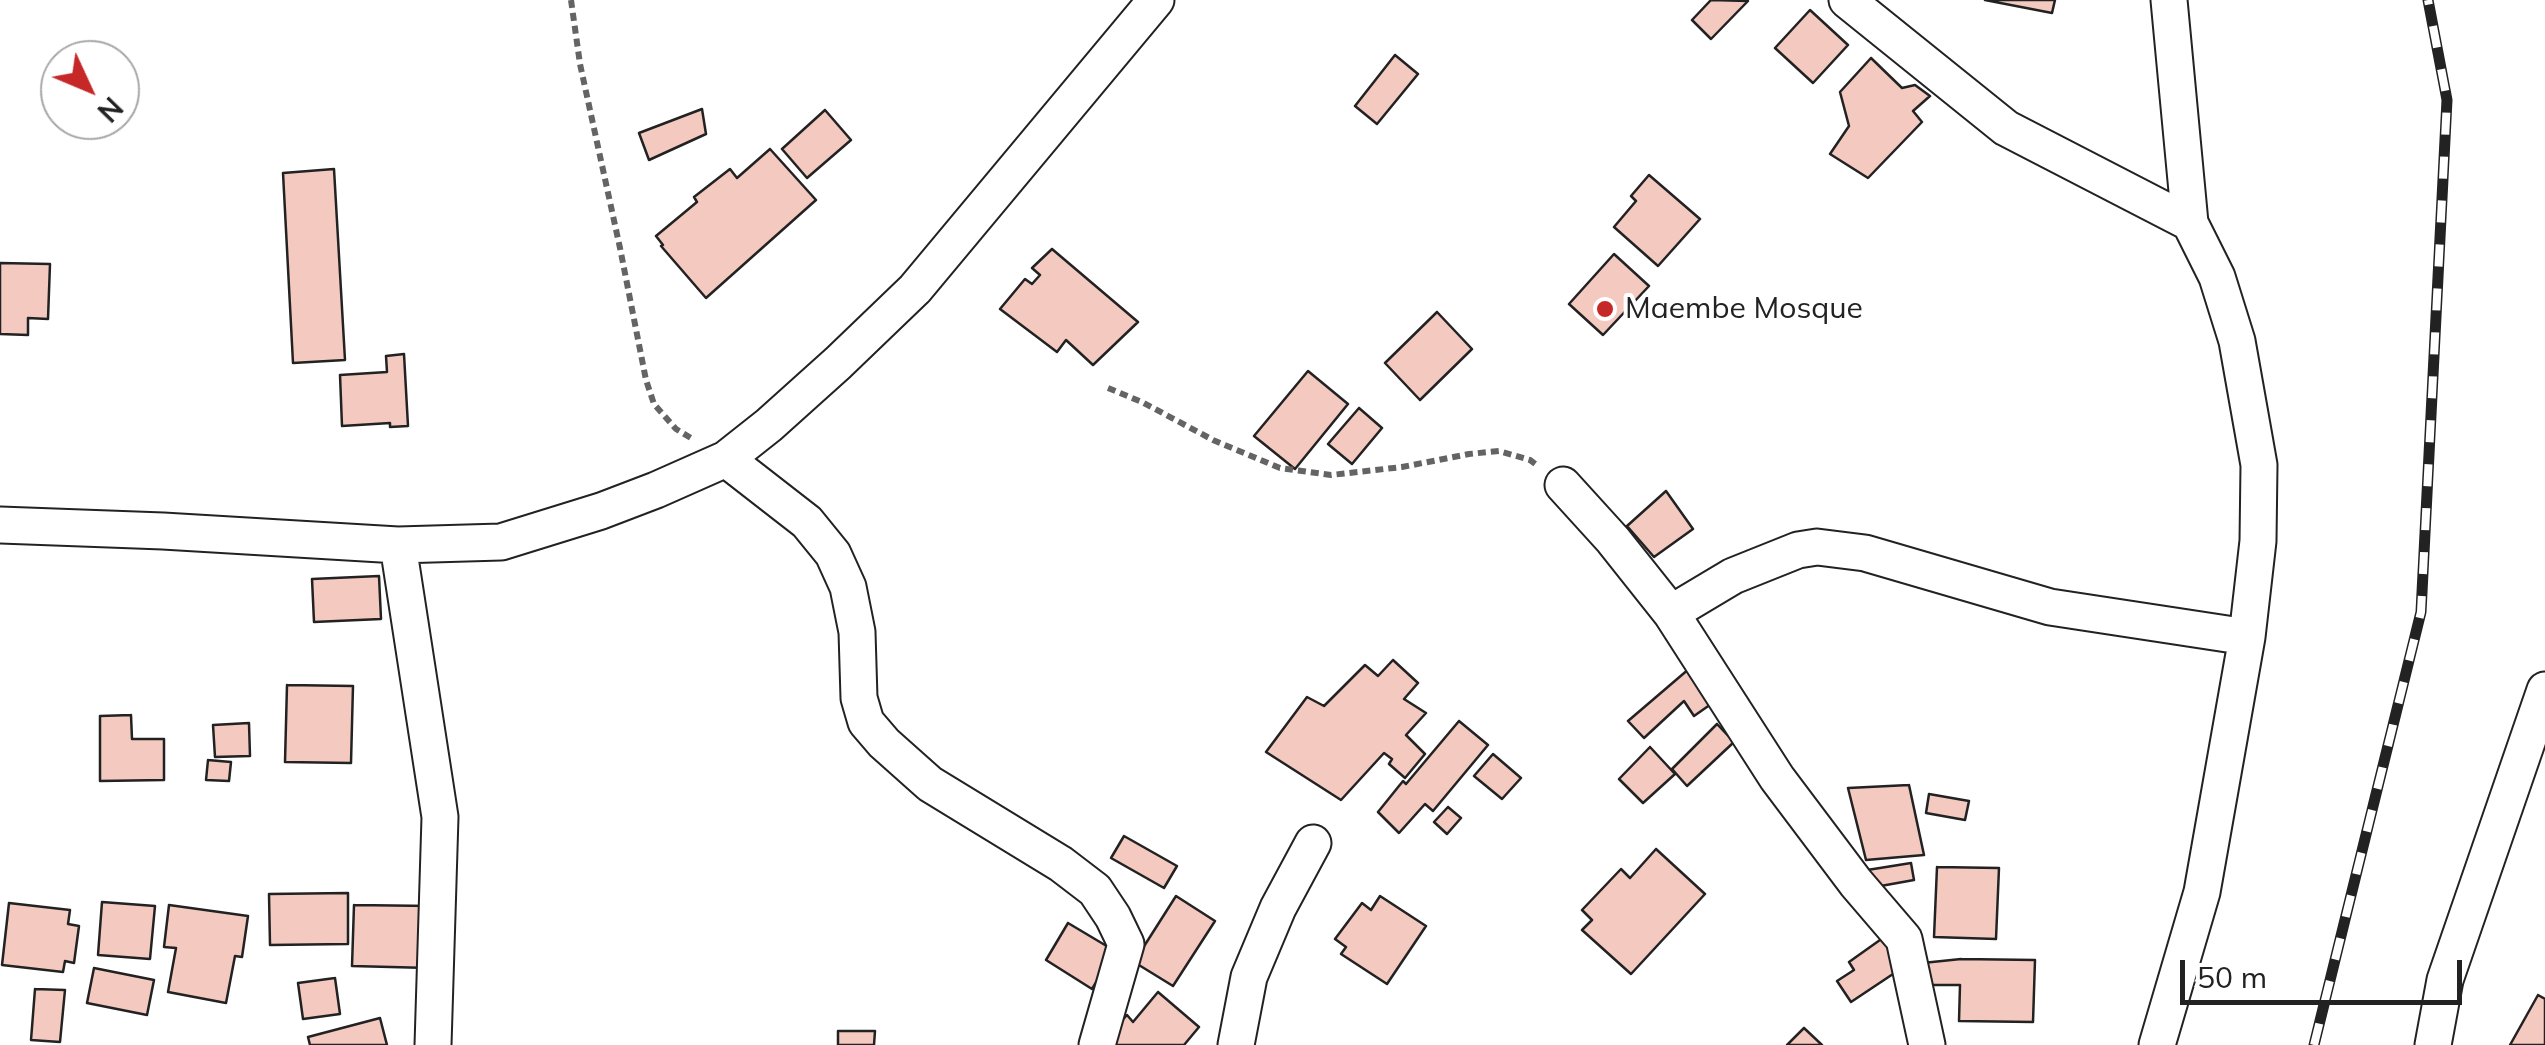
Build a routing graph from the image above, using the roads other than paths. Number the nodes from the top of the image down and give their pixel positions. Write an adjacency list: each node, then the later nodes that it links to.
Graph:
1 (1156, 0): 5 (street)
2 (1846, 0): 4 (street)
3 (2169, 0): 4 (street)
4 (2190, 222): 10 (street)
5 (726, 459): 8 (street); 14 (street)
6 (1563, 485): 9 (street)
7 (0, 525): 8 (street)
8 (398, 546): 13 (street)
9 (1671, 614): 10 (street); 16 (street)
10 (2247, 637): 17 (street)
11 (2545, 690): 18 (street)
12 (1313, 843): 15 (street)
13 (433, 1045)
14 (1097, 1045)
15 (1236, 1045)
16 (1927, 1045)
17 (2157, 1045)
18 (2434, 1045)

